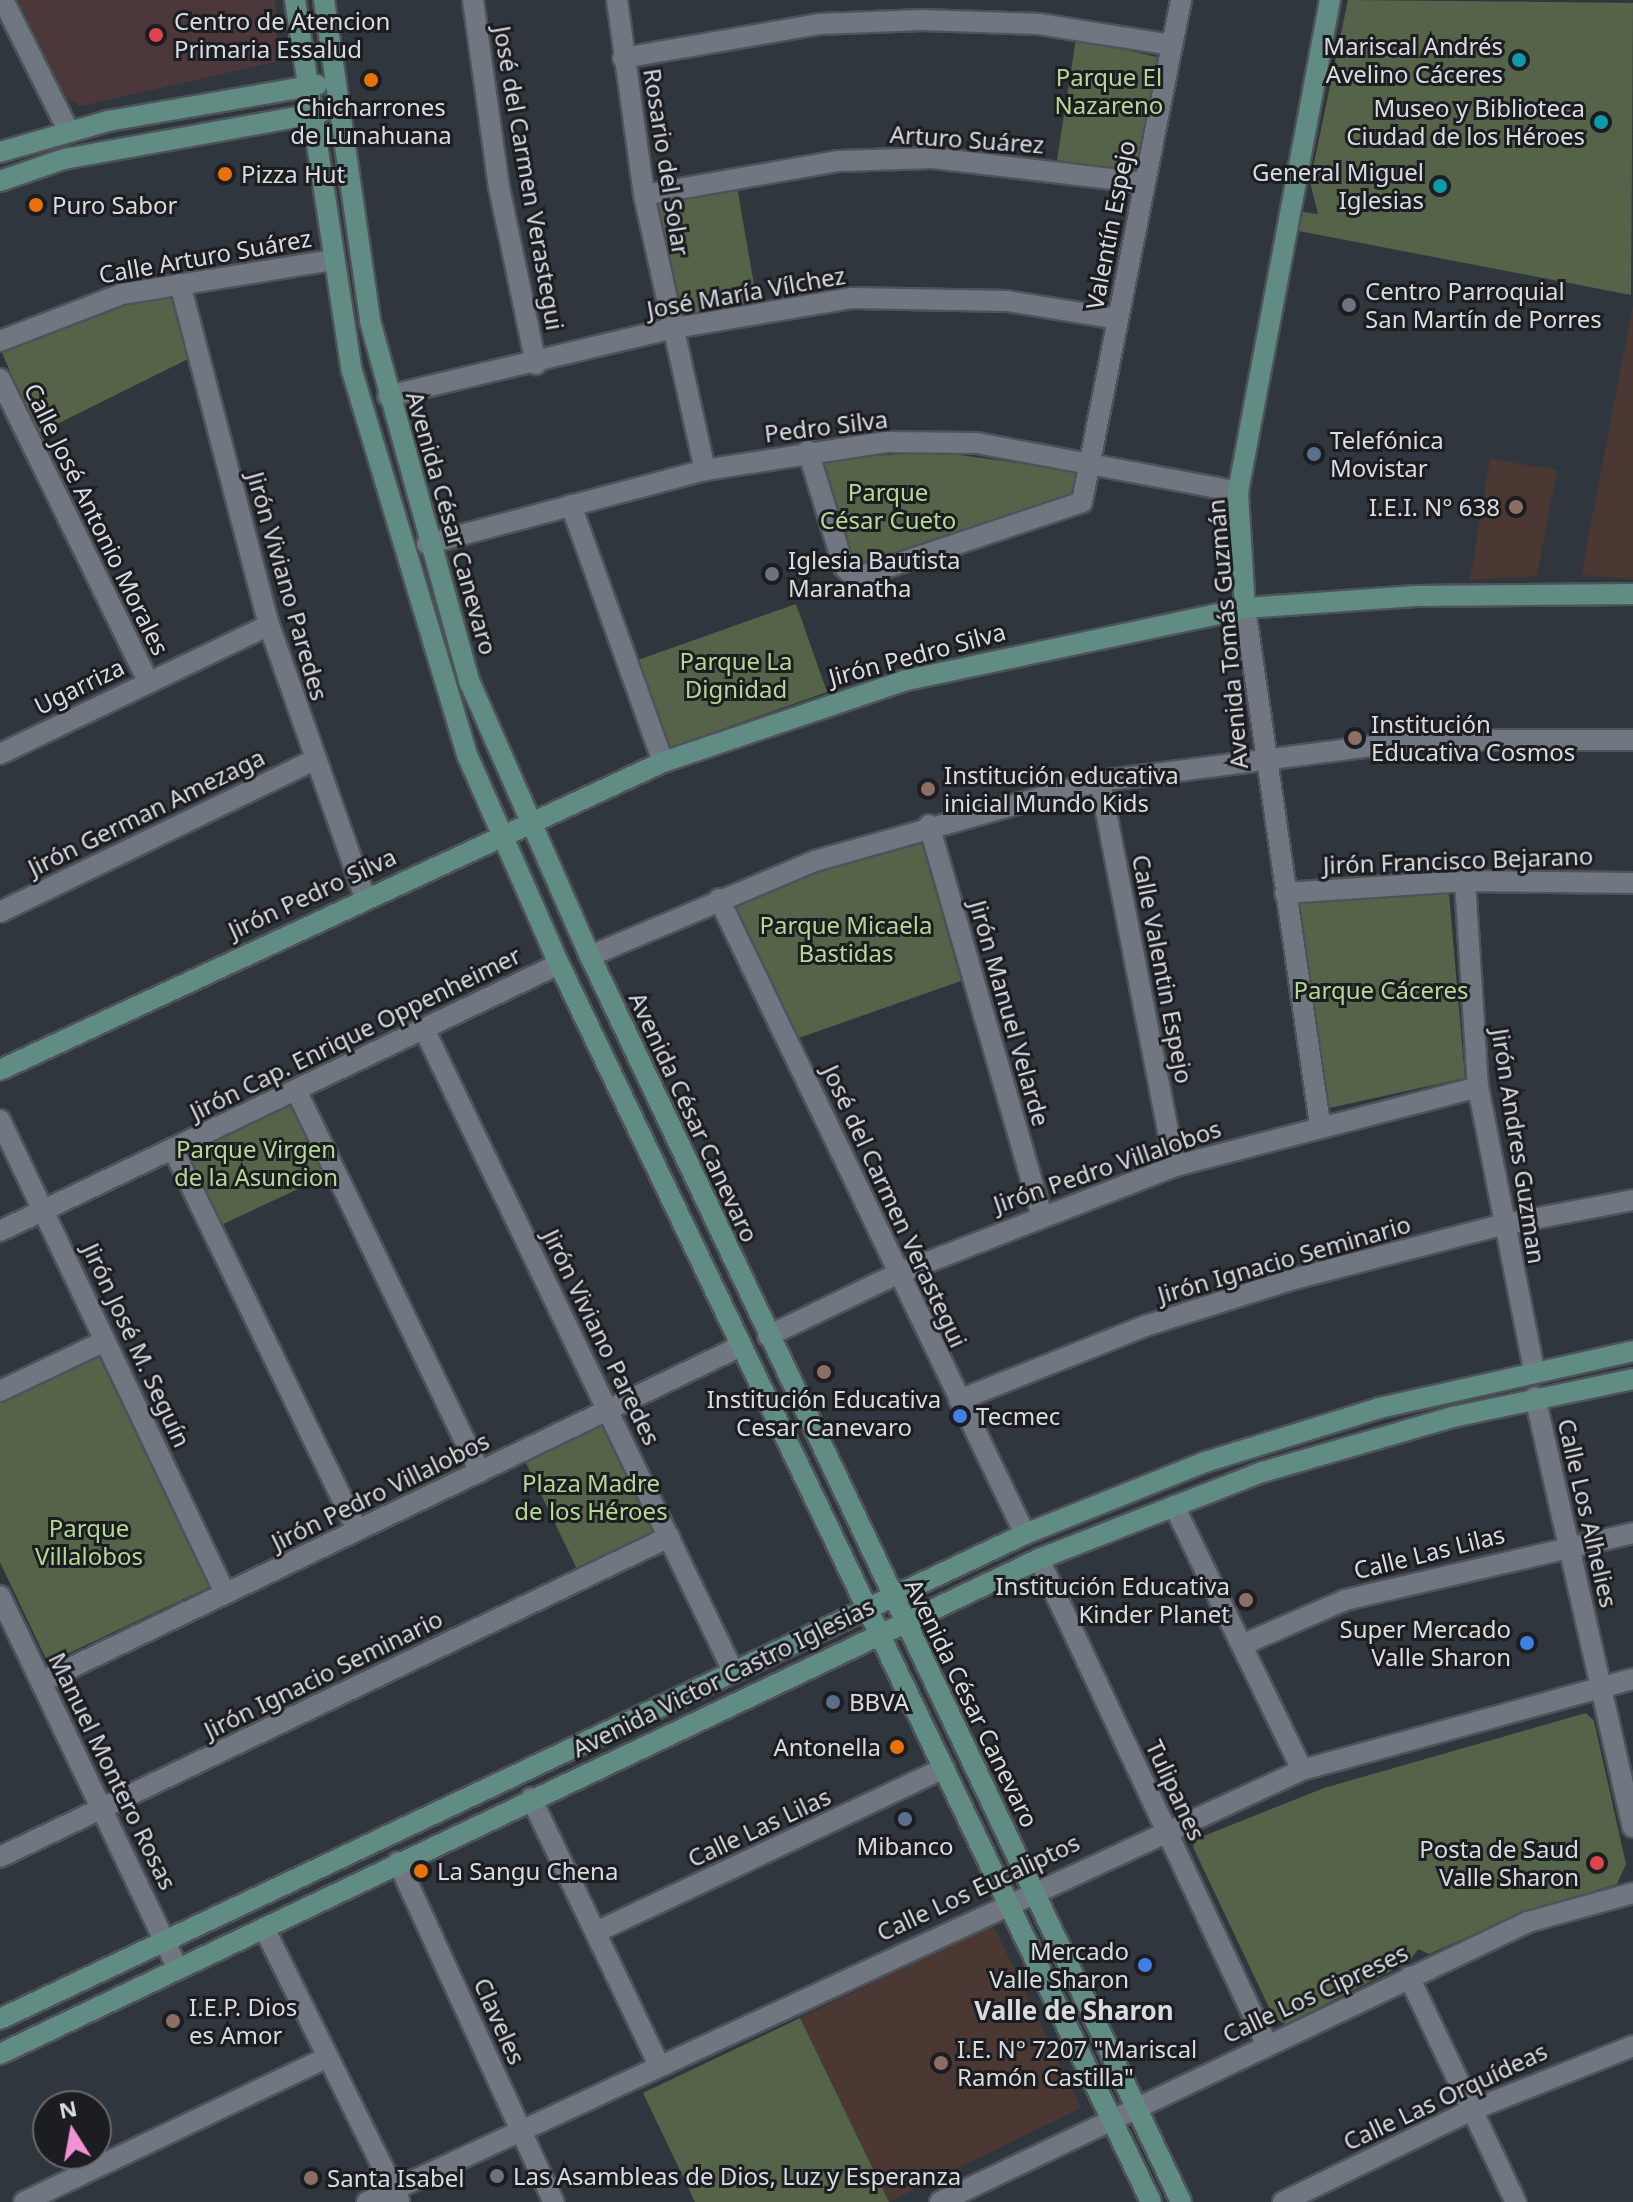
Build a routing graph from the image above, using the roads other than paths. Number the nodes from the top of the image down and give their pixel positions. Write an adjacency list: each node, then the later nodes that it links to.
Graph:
1 (3, 0): 14 (street)
2 (295, 0): 11 (street)
3 (324, 0): 10 (street, Avenida César Canevaro)
4 (473, 0): 24 (street, José del Carmen Verastegui)
5 (617, 0): 9 (street, Rosario del Solar)
6 (1181, 0): 8 (street, Valentín Espejo)
7 (1330, 0): 30 (street, Avenida Tomás Guzmán)
8 (1172, 45): 9 (street); 17 (street, Valentín Espejo)
9 (623, 58): 18 (street, Rosario del Solar)
10 (333, 83): 11 (street); 12 (street, Avenida César Canevaro)
11 (305, 88): 13 (street); 14 (street)
12 (335, 110): 13 (street); 26 (street, Avenida César Canevaro)
13 (308, 116): 16 (street); 19 (street)
14 (68, 130): 15 (street)
15 (0, 152)
16 (0, 181)
17 (1145, 183): 18 (street, Arturo Suárez); 21 (street, Valentín Espejo)
18 (644, 195): 22 (street, Rosario del Solar)
19 (331, 260): 20 (street, Calle Arturo Suárez); 45 (street)
20 (180, 284): 23 (street, Calle Arturo Suárez); 35 (street, Jirón Viviano Paredes)
21 (1118, 319): 22 (street, José María Vílchez); 28 (street, Valentín Espejo)
22 (669, 329): 24 (street, José María Vílchez); 29 (street, Rosario del Solar)
23 (0, 341)
24 (536, 364): 26 (street, José María Vílchez)
25 (0, 379): 36 (street, Calle José Antonio Morales)
26 (388, 396): 32 (street, Avenida César Canevaro)
27 (808, 451): 28 (street, Pedro Silva); 28 (street, Valentín Espejo); 29 (street, Pedro Silva)
28 (1091, 460): 30 (street, Pedro Silva)
29 (705, 470): 31 (street, Pedro Silva)
30 (1238, 492): 34 (street, Avenida Tomás Guzmán)
31 (571, 505): 32 (street, Pedro Silva); 41 (street)
32 (427, 544): 43 (street, Avenida César Canevaro)
33 (1633, 594): 34 (street, Jirón Pedro Silva)
34 (1245, 608): 39 (street, Avenida Tomás Guzmán); 41 (street, Jirón Pedro Silva)
35 (269, 625): 36 (street, Ugarriza); 40 (street, Jirón Viviano Paredes)
36 (148, 681): 38 (street, Ugarriza)
37 (1633, 740): 39 (street)
38 (2, 749)
39 (1263, 756): 42 (street); 48 (street, Avenida Tomás Guzmán)
40 (314, 760): 49 (street, Jirón Viviano Paredes); 51 (street, Jirón German Amezaga)
41 (663, 762): 43 (street, Jirón Pedro Silva)
42 (1100, 781): 44 (street); 61 (street, Calle Valentin Espejo)
43 (527, 822): 45 (street, Jirón Pedro Silva); 52 (street, Avenida César Canevaro)
44 (929, 825): 50 (street); 64 (street, Jirón Manuel Velarde)
45 (502, 832): 49 (street, Jirón Pedro Silva); 53 (street)
46 (1465, 881): 47 (street, Jirón Francisco Bejarano); 48 (street, Jirón Francisco Bejarano); 56 (street, Jirón Andres Guzman)
47 (1633, 883)
48 (1285, 893): 59 (street, Avenida Tomás Guzmán)
49 (365, 897): 55 (street, Jirón Pedro Silva)
50 (719, 899): 52 (street); 67 (street, José del Carmen Verastegui)
51 (0, 912)
52 (590, 956): 68 (street, Avenida César Canevaro)
53 (559, 964): 54 (street, Jirón Cap. Enrique Oppenheimer); 70 (street)
54 (424, 1029): 57 (street, Jirón Cap. Enrique Oppenheimer); 77 (street, Jirón Viviano Paredes)
55 (0, 1070)
56 (1478, 1087): 59 (street, Jirón Pedro Villalobos); 65 (street, Jirón Andres Guzman)
57 (296, 1090): 60 (street, Jirón Cap. Enrique Oppenheimer); 78 (street)
58 (0, 1120): 63 (street, Jirón José M. Seguín)
59 (1320, 1124): 61 (street, Jirón Pedro Villalobos)
60 (173, 1149): 63 (street, Jirón Cap. Enrique Oppenheimer); 80 (street)
61 (1175, 1166): 64 (street, Jirón Pedro Villalobos)
62 (1633, 1200): 65 (street, Jirón Ignacio Seminario)
63 (44, 1210): 66 (street, Jirón Cap. Enrique Oppenheimer); 69 (street, Jirón José M. Seguín)
64 (1041, 1214): 67 (street, Jirón Pedro Villalobos)
65 (1501, 1225): 72 (street, Jirón Andres Guzman); 76 (street, Jirón Ignacio Seminario)
66 (0, 1231)
67 (897, 1274): 68 (street, Jirón Pedro Villalobos); 76 (street, José del Carmen Verastegui)
68 (768, 1336): 87 (street, Avenida César Canevaro)
69 (105, 1341): 74 (street); 86 (street, Jirón José M. Seguín)
70 (741, 1346): 77 (street, Jirón Pedro Villalobos); 89 (street)
71 (1633, 1351): 72 (street, Avenida Victor Castro Iglesias)
72 (1534, 1370): 82 (street, Avenida Victor Castro Iglesias)
73 (1633, 1379): 75 (street, Avenida Victor Castro Iglesias)
74 (0, 1391)
75 (1535, 1397): 79 (street, Avenida Victor Castro Iglesias); 84 (street, Calle Los Alhelies)
76 (959, 1400): 82 (street, José del Carmen Verastegui)
77 (609, 1409): 78 (street, Jirón Pedro Villalobos); 83 (street, Jirón Viviano Paredes)
78 (480, 1472): 80 (street, Jirón Pedro Villalobos)
79 (1174, 1506): 85 (street, Avenida Victor Castro Iglesias); 92 (street)
80 (357, 1530): 86 (street, Jirón Pedro Villalobos)
81 (1633, 1533): 84 (street, Calle Las Lilas)
82 (1025, 1534): 87 (street, Avenida Victor Castro Iglesias)
83 (669, 1537): 93 (street, Jirón Viviano Paredes); 100 (street, Jirón Ignacio Seminario)
84 (1569, 1546): 92 (street, Calle Las Lilas); 96 (street, Calle Los Alhelies)
85 (1039, 1559): 90 (street, Avenida Victor Castro Iglesias); 102 (street, Tulipanes)
86 (225, 1593): 95 (street, Jirón Pedro Villalobos)
87 (890, 1595): 89 (street, Avenida Victor Castro Iglesias); 90 (street, Avenida César Canevaro)
88 (0, 1596): 95 (street, Manuel Montero Rosas)
89 (865, 1606): 91 (street); 93 (street, Avenida Victor Castro Iglesias)
90 (902, 1620): 91 (street, Avenida Victor Castro Iglesias); 105 (street, Avenida César Canevaro)
91 (878, 1631): 97 (street); 99 (street, Avenida Victor Castro Iglesias)
92 (1244, 1644): 98 (street)
93 (732, 1669): 110 (street, Avenida Victor Castro Iglesias)
94 (1633, 1679): 96 (street, Calle Los Eucaliptos)
95 (41, 1682): 100 (street, Manuel Montero Rosas)
96 (1601, 1685): 98 (street, Calle Los Eucaliptos); 101 (street, Calle Los Alhelies)
97 (944, 1768): 107 (street); 109 (street, Calle Las Lilas)
98 (1302, 1770): 102 (street, Calle Los Eucaliptos)
99 (531, 1798): 104 (street, Avenida Victor Castro Iglesias); 109 (street)
100 (102, 1808): 103 (street, Jirón Ignacio Seminario); 110 (street, Manuel Montero Rosas)
101 (1633, 1827)
102 (1165, 1828): 105 (street, Calle Los Eucaliptos); 114 (street, Tulipanes)
103 (0, 1857)
104 (398, 1862): 108 (street, Avenida Victor Castro Iglesias); 122 (street, Claveles)
105 (1033, 1889): 107 (street, Calle Los Eucaliptos); 119 (street, Avenida César Canevaro)
106 (1633, 1893): 112 (street, Calle Los Cipreses)
107 (1007, 1902): 118 (street, Calle Los Eucaliptos); 121 (street)
108 (264, 1928): 111 (street, Avenida Victor Castro Iglesias); 117 (street)
109 (596, 1932): 118 (street)
110 (166, 1941): 111 (street, Manuel Montero Rosas); 113 (street, Avenida Victor Castro Iglesias)
111 (178, 1969): 116 (street, Avenida Victor Castro Iglesias)
112 (1409, 1977): 114 (street, Calle Los Cipreses); 120 (street)
113 (0, 2019)
114 (1266, 2043): 119 (street, Calle Los Cipreses)
115 (1633, 2046): 120 (street, Calle Las Orquídeas)
116 (0, 2054)
117 (326, 2058): 123 (street); 124 (street)
118 (659, 2065): 122 (street, Calle Los Eucaliptos)
119 (1137, 2108): 121 (street, Calle Los Cipreses); 129 (street, Avenida César Canevaro)
120 (1472, 2110): 130 (street, Calle Las Orquídeas); 131 (street)
121 (1112, 2120): 127 (street, Calle Los Cipreses); 128 (street)
122 (521, 2130): 123 (street, Calle Los Eucaliptos); 126 (street, Claveles)
123 (396, 2196): 125 (street, Calle Los Eucaliptos)
124 (24, 2202)
125 (367, 2202)
126 (554, 2202)
127 (940, 2202)
128 (1151, 2202)
129 (1181, 2202)
130 (1283, 2202)
131 (1516, 2202)

